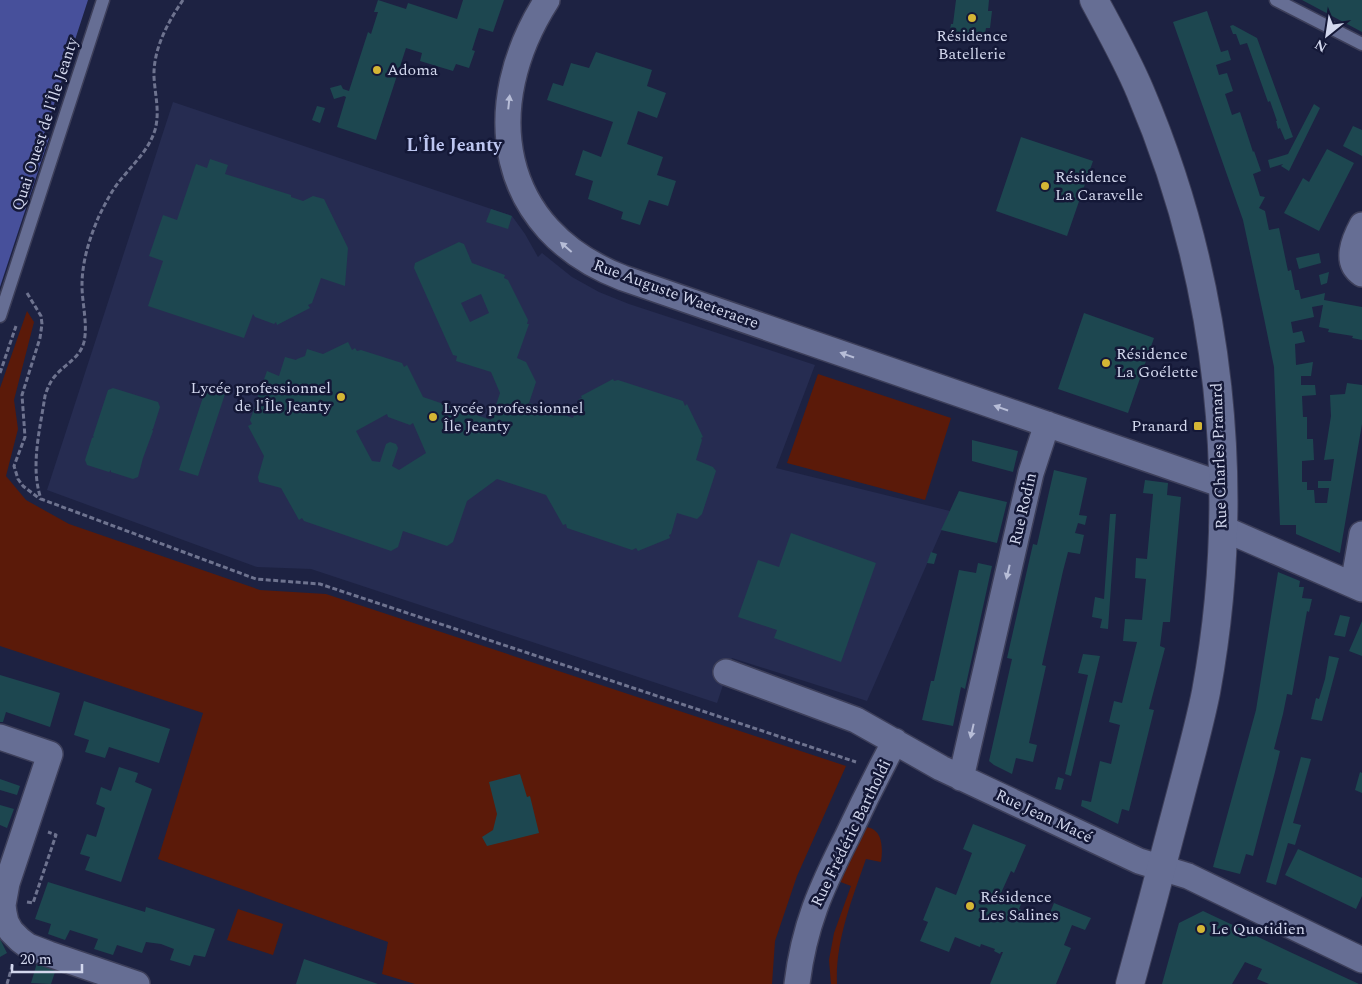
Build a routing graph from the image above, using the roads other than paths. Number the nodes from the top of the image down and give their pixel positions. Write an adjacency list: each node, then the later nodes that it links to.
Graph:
1 (103, 0): 8 (lane, Quai Ouest de l'Île Jeanty)
2 (547, 0): 9 (street, Rue Auguste Waeteraere, one-way to 2)
3 (1094, 0): 10 (street, Rue Charles Pranard)
4 (1276, 0): 5 (lane)
5 (1362, 44)
6 (1362, 225): 7 (street)
7 (1362, 274)
8 (0, 316)
9 (1047, 424): 10 (street); 17 (street, Rue Rodin, one-way to 17)
10 (1223, 485): 11 (street, Rue Charles Pranard)
11 (1222, 528): 13 (street); 18 (street, Rue Charles Pranard)
12 (1362, 534): 13 (street)
13 (1357, 586)
14 (726, 672): 16 (street, Rue Jean Macé)
15 (0, 738): 20 (street)
16 (895, 741): 17 (street, Rue Jean Macé); 21 (street, Rue Frédéric Bartholdi)
17 (961, 778): 18 (street, Rue Jean Macé)
18 (1162, 868): 19 (street, Rue Jean Macé); 22 (street, Rue Charles Pranard)
19 (1362, 960)
20 (137, 984)
21 (797, 984)
22 (1130, 984)

